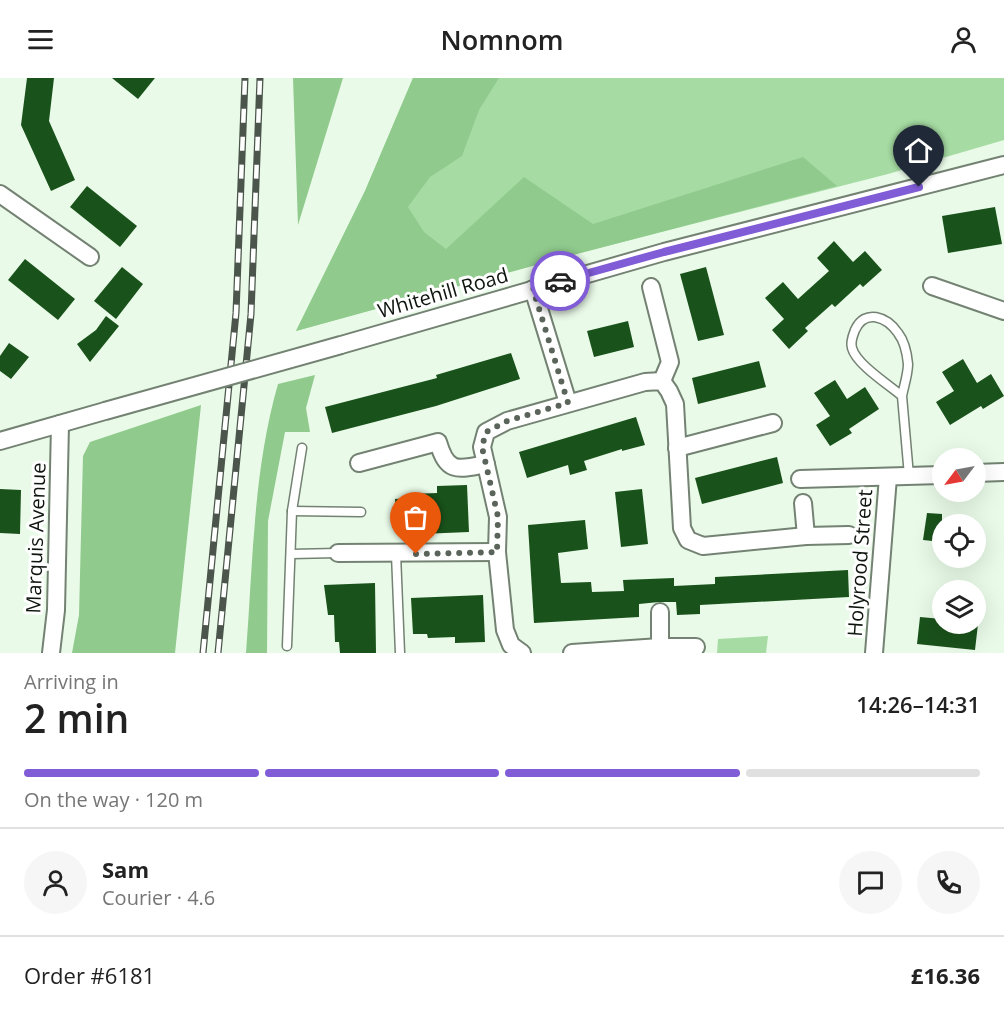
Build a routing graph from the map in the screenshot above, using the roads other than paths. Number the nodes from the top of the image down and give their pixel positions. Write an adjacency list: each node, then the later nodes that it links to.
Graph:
1 (1004, 165): 6 (street, Whitehill Road)
2 (0, 194): 3 (street)
3 (90, 257)
4 (932, 286): 7 (street)
5 (651, 287): 8 (street)
6 (533, 289): 10 (street); 12 (street, Whitehill Road, bridge)
7 (1004, 311)
8 (662, 381): 10 (street); 15 (street)
9 (902, 396): 9 (lane); 22 (lane)
10 (568, 403): 17 (street)
11 (772, 423): 15 (street)
12 (60, 424): 13 (street, Whitehill Road); 37 (street, Marquis Avenue)
13 (0, 441)
14 (303, 448): 25 (lane)
15 (677, 448): 28 (street)
16 (359, 463): 17 (street)
17 (486, 464): 29 (street)
18 (1004, 472): 19 (street)
19 (986, 473)
20 (932, 476): 22 (street)
21 (888, 477): 22 (street); 23 (street); 41 (street, Holyrood Street)
22 (909, 477)
23 (800, 479)
24 (803, 503): 28 (street)
25 (292, 511): 26 (lane); 31 (lane)
26 (361, 512)
27 (849, 535): 28 (street)
28 (806, 536)
29 (497, 552): 32 (street); 39 (street)
30 (338, 553): 31 (lane); 32 (street)
31 (291, 554): 34 (lane)
32 (396, 554): 38 (lane)
33 (660, 612): 35 (street)
34 (287, 646)
35 (660, 647): 36 (street); 40 (street)
36 (696, 647)
37 (51, 653)
38 (400, 653)
39 (522, 653)
40 (572, 653)
41 (874, 653)

